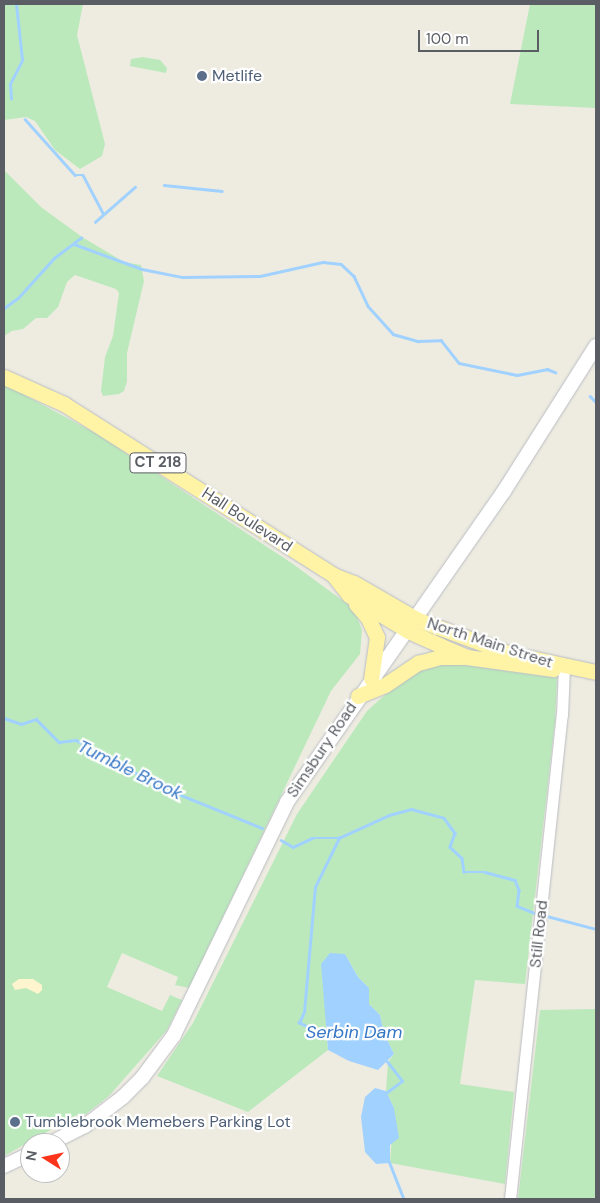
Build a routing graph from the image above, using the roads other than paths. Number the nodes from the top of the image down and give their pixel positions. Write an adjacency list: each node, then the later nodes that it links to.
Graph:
1 (596, 346): 5 (main road, Simsbury Road)
2 (4, 377): 3 (main road, Hall Boulevard / CT 218)
3 (333, 575): 4 (main road, Hall Boulevard / CT 218); 5 (main road, Hall Boulevard / CT 218)
4 (349, 594): 5 (main road, Hall Boulevard / CT 218); 9 (main road)
5 (412, 625): 6 (main road, North Main Street / CT 218); 7 (main road, North Main Street / CT 218); 9 (main road, Simsbury Road)
6 (467, 657): 7 (main road, North Main Street / CT 218); 10 (main road)
7 (564, 668): 8 (main road, North Main Street / CT 218); 14 (street, Still Road)
8 (596, 672)
9 (371, 679): 10 (main road, Simsbury Road)
10 (358, 696): 11 (main road, Simsbury Road)
11 (70, 1133)
12 (20, 1159): 13 (main road)
13 (4, 1166)
14 (510, 1199)

